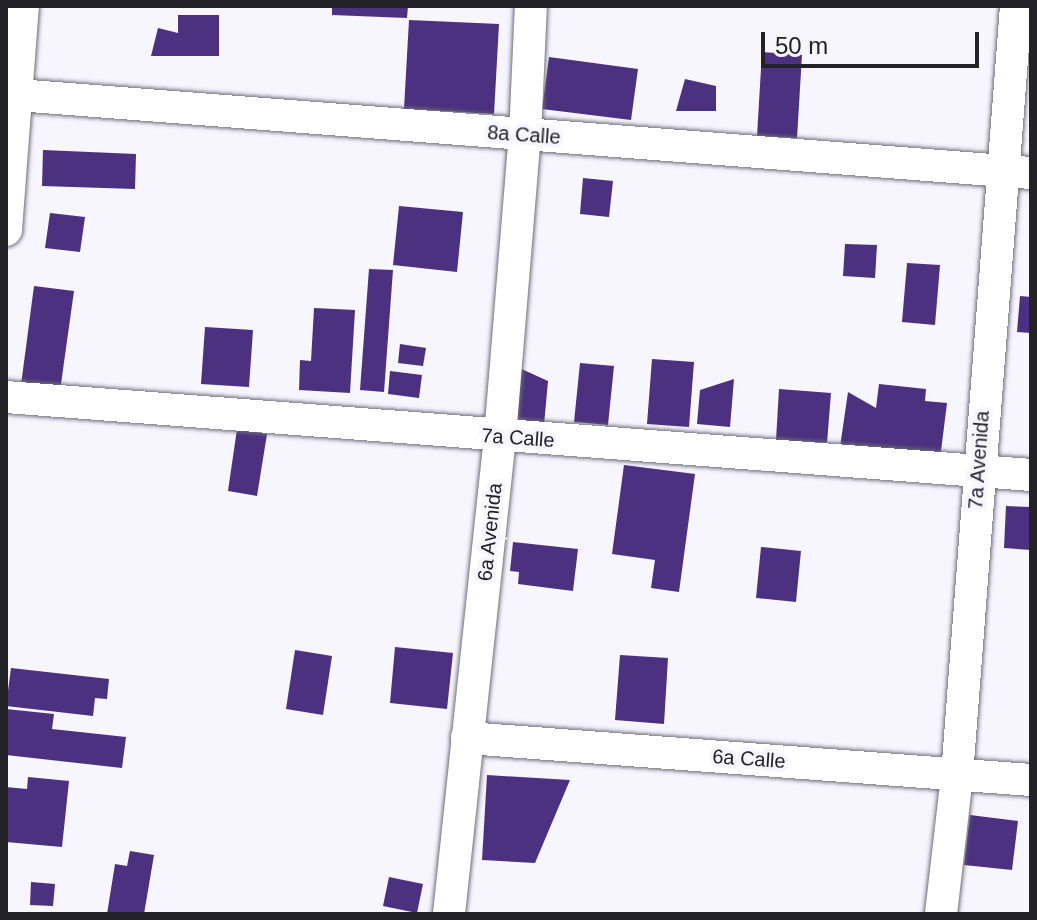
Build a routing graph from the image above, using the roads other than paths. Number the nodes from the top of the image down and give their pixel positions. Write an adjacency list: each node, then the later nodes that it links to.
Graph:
1 (23, 6): 4 (street)
2 (531, 6): 5 (street, 6a Avenida)
3 (1016, 6): 6 (street, 7a Avenida)
4 (17, 95): 5 (street, 8a Calle); 7 (street)
5 (525, 136): 6 (street, 8a Calle); 9 (street, 6a Avenida)
6 (1017, 172): 10 (street, 7a Avenida)
7 (6, 230)
8 (6, 397): 9 (street, 7a Calle)
9 (500, 437): 10 (street, 7a Calle); 12 (street, 6a Avenida)
10 (978, 471): 11 (street, 7a Calle); 13 (street, 7a Avenida)
11 (1031, 475)
12 (467, 738): 13 (street, 6a Calle); 15 (street, 6a Avenida)
13 (957, 775): 14 (street, 6a Calle); 16 (street, 7a Avenida)
14 (1031, 780)
15 (449, 914)
16 (941, 914)

